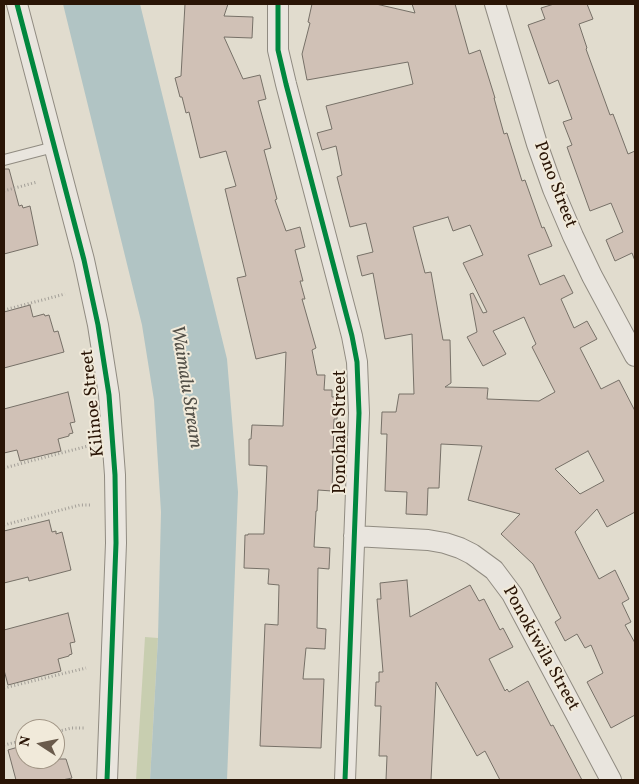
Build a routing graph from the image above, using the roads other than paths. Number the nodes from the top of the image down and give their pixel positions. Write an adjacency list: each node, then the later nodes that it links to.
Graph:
1 (17, 4): 4 (street, Kilinoe Street)
2 (278, 4): 7 (street, Ponohale Street)
3 (495, 4): 6 (street, Pono Street)
4 (54, 147): 5 (lane); 8 (street, Kilinoe Street)
5 (4, 160)
6 (635, 356)
7 (354, 536): 9 (street, Ponohale Street); 10 (street, Ponokiwila Street)
8 (107, 780)
9 (345, 780)
10 (611, 780)

